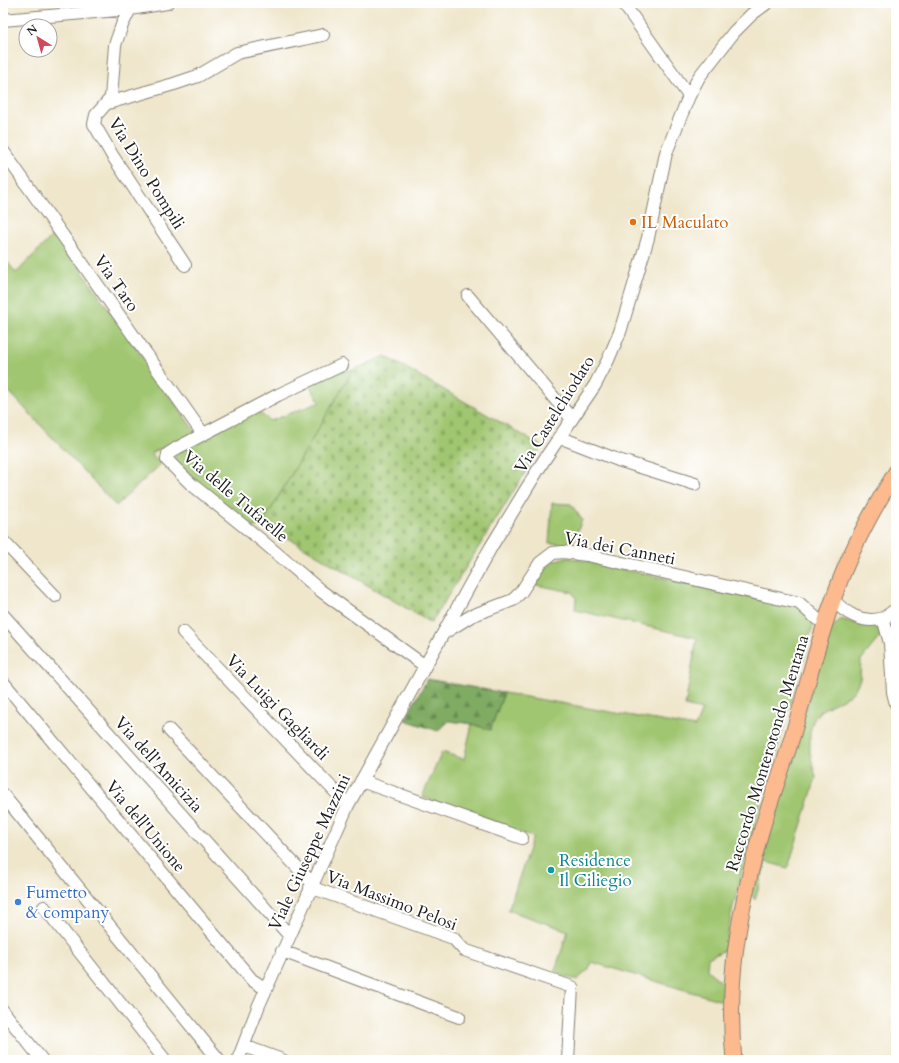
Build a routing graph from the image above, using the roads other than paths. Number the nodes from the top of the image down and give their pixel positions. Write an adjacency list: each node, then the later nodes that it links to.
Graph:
1 (167, 3): 4 (street)
2 (623, 3): 8 (street)
3 (767, 3): 8 (street, Via Castelchiodato)
4 (132, 6): 5 (street); 9 (street, Via Dino Pompili)
5 (102, 7): 6 (street)
6 (3, 20)
7 (323, 36): 9 (street)
8 (689, 96): 14 (street, Via Castelchiodato)
9 (108, 103): 11 (street, Via Dino Pompili)
10 (3, 151): 15 (street, Via Taro)
11 (185, 265)
12 (468, 296): 14 (street)
13 (342, 365): 15 (street, Via delle Tufarelle)
14 (572, 420): 16 (street, Via Castelchiodato)
15 (203, 434): 28 (street, Via delle Tufarelle)
16 (559, 437): 18 (street); 27 (street, Via Castelchiodato)
17 (896, 472): 21 (main road, Raccordo Monterotondo Mentana)
18 (695, 484)
19 (3, 541): 20 (street)
20 (56, 596)
21 (833, 599): 24 (street); 50 (main road, Raccordo Monterotondo Mentana)
22 (896, 609): 24 (street)
23 (3, 615): 38 (street, Via dell'Amicizia)
24 (883, 618): 30 (street)
25 (817, 619): 27 (street, Via dei Canneti)
26 (182, 632): 34 (street, Via Luigi Gagliardi)
27 (440, 637): 28 (street, Via Castelchiodato)
28 (425, 666): 32 (street, Viale Giuseppe Mazzini)
29 (3, 682): 40 (street, Via dell'Unione)
30 (896, 704)
31 (169, 730): 36 (street)
32 (361, 781): 34 (street, Viale Giuseppe Mazzini); 35 (street)
33 (3, 795): 46 (street)
34 (348, 805): 36 (street, Viale Giuseppe Mazzini)
35 (522, 838)
36 (311, 885): 38 (street, Viale Giuseppe Mazzini); 49 (street, Via Massimo Pelosi)
37 (44, 907): 45 (street)
38 (289, 935): 39 (street, Viale Giuseppe Mazzini)
39 (282, 951): 40 (street, Viale Giuseppe Mazzini); 42 (street)
40 (266, 989): 43 (street, Viale Giuseppe Mazzini)
41 (3, 1011): 44 (street)
42 (459, 1017)
43 (244, 1046): 47 (street, Viale Giuseppe Mazzini); 48 (street)
44 (42, 1060)
45 (165, 1060)
46 (219, 1060)
47 (238, 1060)
48 (282, 1060)
49 (568, 1060)
50 (734, 1060)

